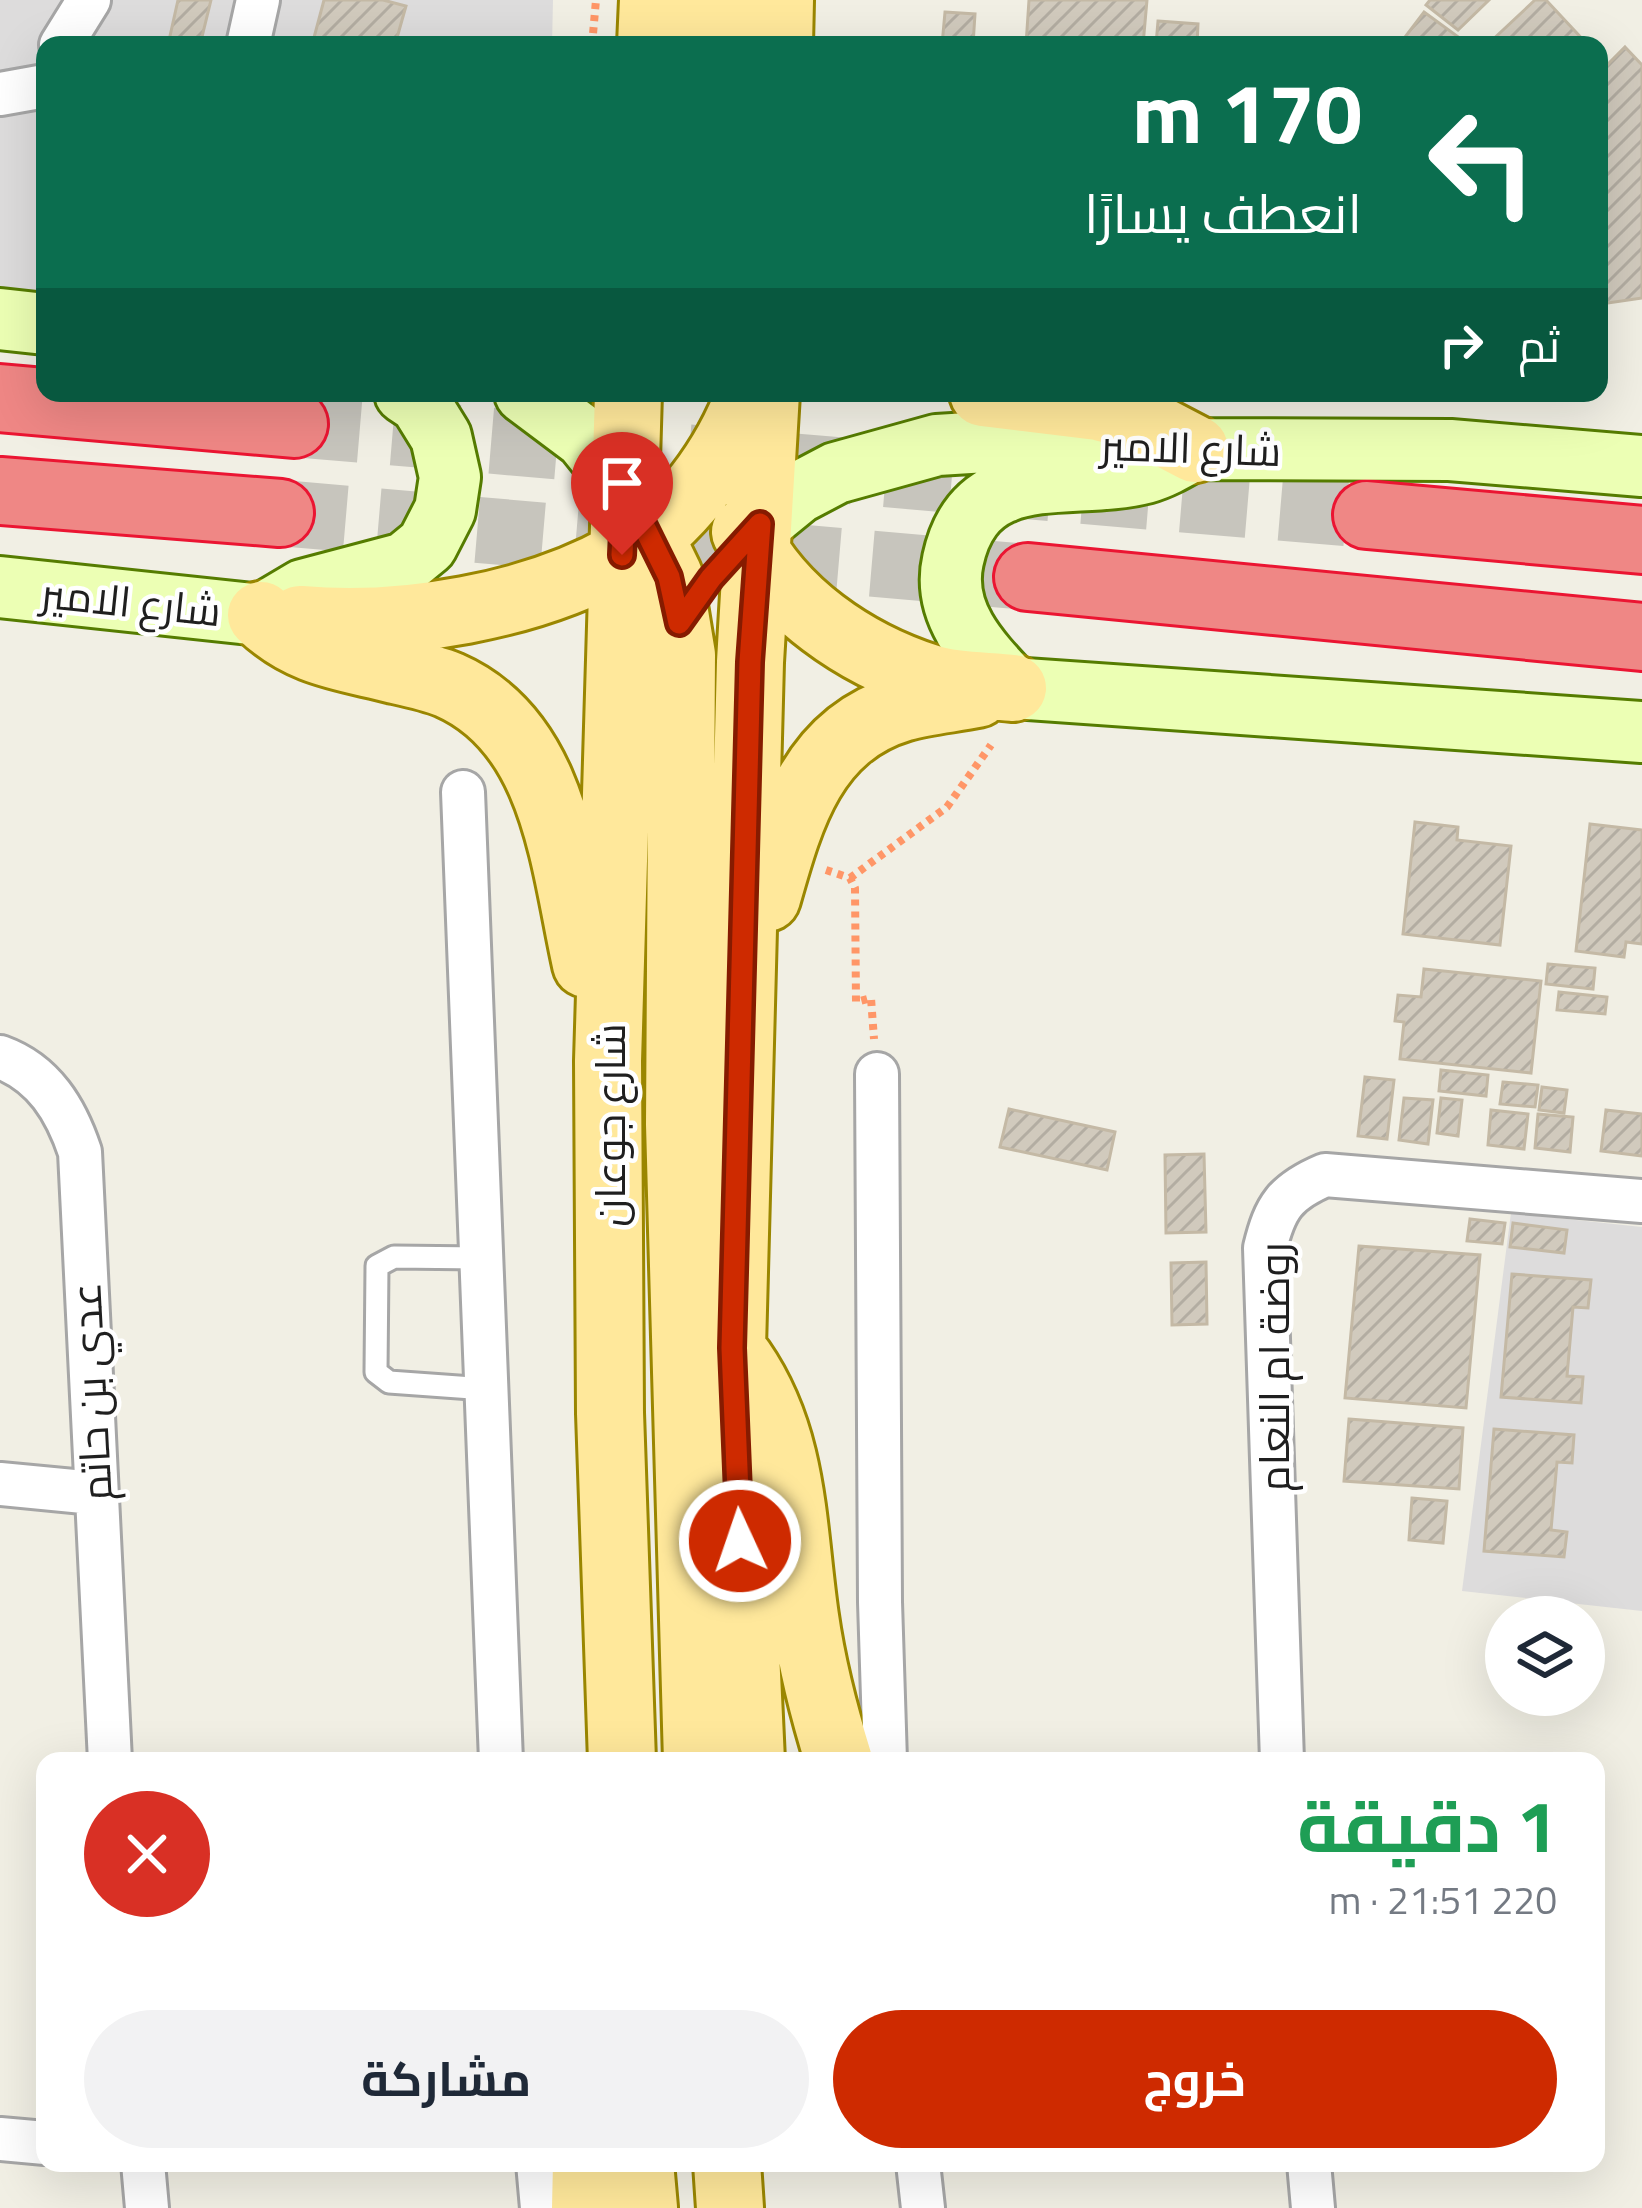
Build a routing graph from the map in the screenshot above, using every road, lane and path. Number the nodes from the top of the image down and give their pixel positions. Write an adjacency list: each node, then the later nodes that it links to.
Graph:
1 (89, 0): 7 (street)
2 (258, 0): 8 (street)
3 (596, 0): 9 (path)
4 (653, 0): 10 (main road)
5 (717, 0): 11 (main road)
6 (781, 0): 12 (main road)
7 (67, 36)
8 (250, 36)
9 (593, 36)
10 (651, 36)
11 (715, 36)
12 (779, 36)
13 (36, 88): 14 (street)
14 (0, 94)
15 (0, 319): 16 (main road)
16 (36, 323)
17 (0, 398): 18 (highway)
18 (36, 401)
19 (45, 402): 27 (highway)
20 (419, 402): 39 (main road)
21 (537, 402): 34 (main road)
22 (628, 402): 34 (main road, شارع جوعان)
23 (706, 402): 29 (main road)
24 (746, 402): 29 (main road)
25 (765, 402): 35 (main road)
26 (1063, 402): 28 (main road)
27 (294, 424)
28 (1195, 449): 30 (main road, شارع الامير); 35 (main road, شارع الامير); 42 (main road)
29 (718, 459): 34 (main road); 35 (main road)
30 (1642, 466)
31 (0, 490): 32 (highway)
32 (280, 513)
33 (1367, 515): 36 (highway)
34 (633, 526): 39 (main road); 40 (main road); 44 (main road, شارع جوعان)
35 (755, 539): 40 (main road); 42 (main road); 48 (main road)
36 (1642, 540)
37 (1028, 577): 41 (highway)
38 (0, 586): 39 (main road, شارع الامير)
39 (261, 616): 50 (main road)
40 (679, 623): 44 (main road); 61 (main road)
41 (1642, 638)
42 (994, 711): 43 (main road); 47 (path); 48 (main road)
43 (1642, 732)
44 (614, 760): 50 (main road, شارع جوعان)
45 (463, 791): 53 (street)
46 (811, 870): 47 (path)
47 (850, 878): 51 (path)
48 (744, 976): 54 (main road)
49 (0, 1057): 57 (street, عدي بن حاتم)
50 (608, 1061): 60 (main road, شارع جوعان)
51 (877, 1074): 64 (street)
52 (1642, 1201): 65 (street, روضة ام النعام)
53 (482, 1258): 55 (street); 55 (lane)
54 (732, 1348): 62 (main road); 63 (main road)
55 (486, 1389): 59 (street)
56 (0, 1484): 57 (street)
57 (94, 1493): 58 (street, عدي بن حاتم)
58 (109, 1752)
59 (501, 1752)
60 (622, 1752)
61 (697, 1752)
62 (751, 1752)
63 (837, 1752)
64 (885, 1752)
65 (1282, 1752)
66 (0, 2139): 67 (street)
67 (36, 2142)
68 (144, 2172): 76 (street)
69 (539, 2172): 77 (street)
70 (586, 2172): 78 (main road)
71 (641, 2172): 79 (main road)
72 (728, 2172): 80 (main road)
73 (772, 2172): 81 (main road)
74 (919, 2172): 82 (street)
75 (1310, 2172): 83 (street)
76 (147, 2208)
77 (542, 2208)
78 (585, 2208)
79 (644, 2208)
80 (730, 2208)
81 (774, 2208)
82 (923, 2208)
83 (1312, 2208)

